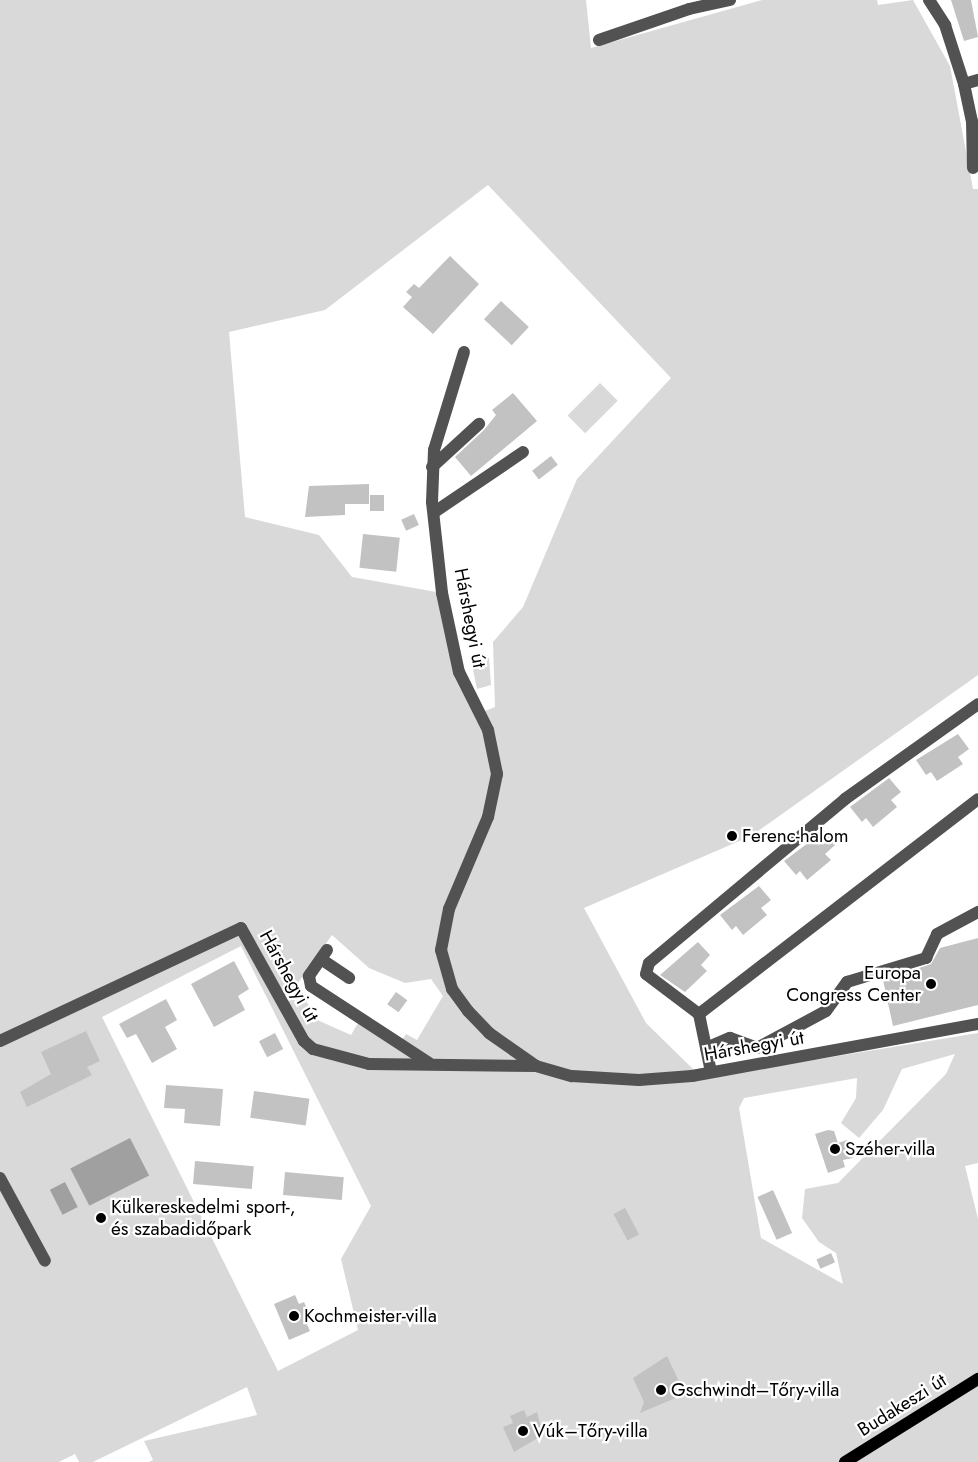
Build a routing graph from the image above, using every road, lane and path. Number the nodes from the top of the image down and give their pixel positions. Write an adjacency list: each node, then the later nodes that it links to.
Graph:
1 (730, 0): 3 (street)
2 (929, 0): 5 (street)
3 (599, 40)
4 (978, 80): 5 (street)
5 (964, 84): 6 (street)
6 (973, 168)
7 (464, 352): 10 (street, Hárshegyi út)
8 (479, 424): 10 (street)
9 (522, 452): 11 (street)
10 (432, 467): 11 (street, Hárshegyi út)
11 (436, 511): 21 (street, Hárshegyi út)
12 (978, 704): 16 (street)
13 (978, 799): 16 (street)
14 (978, 912): 19 (street)
15 (349, 978): 20 (street)
16 (699, 1014): 19 (street)
17 (978, 1024): 22 (street, Hárshegyi út)
18 (0, 1041): 20 (street, Hárshegyi út)
19 (706, 1048): 22 (street)
20 (429, 1063): 21 (street, Hárshegyi út)
21 (536, 1066): 22 (street, Hárshegyi út)
22 (711, 1072)
23 (0, 1178): 24 (street)
24 (45, 1261)
25 (978, 1380): 26 (main road, Budakeszi út)
26 (845, 1462)

